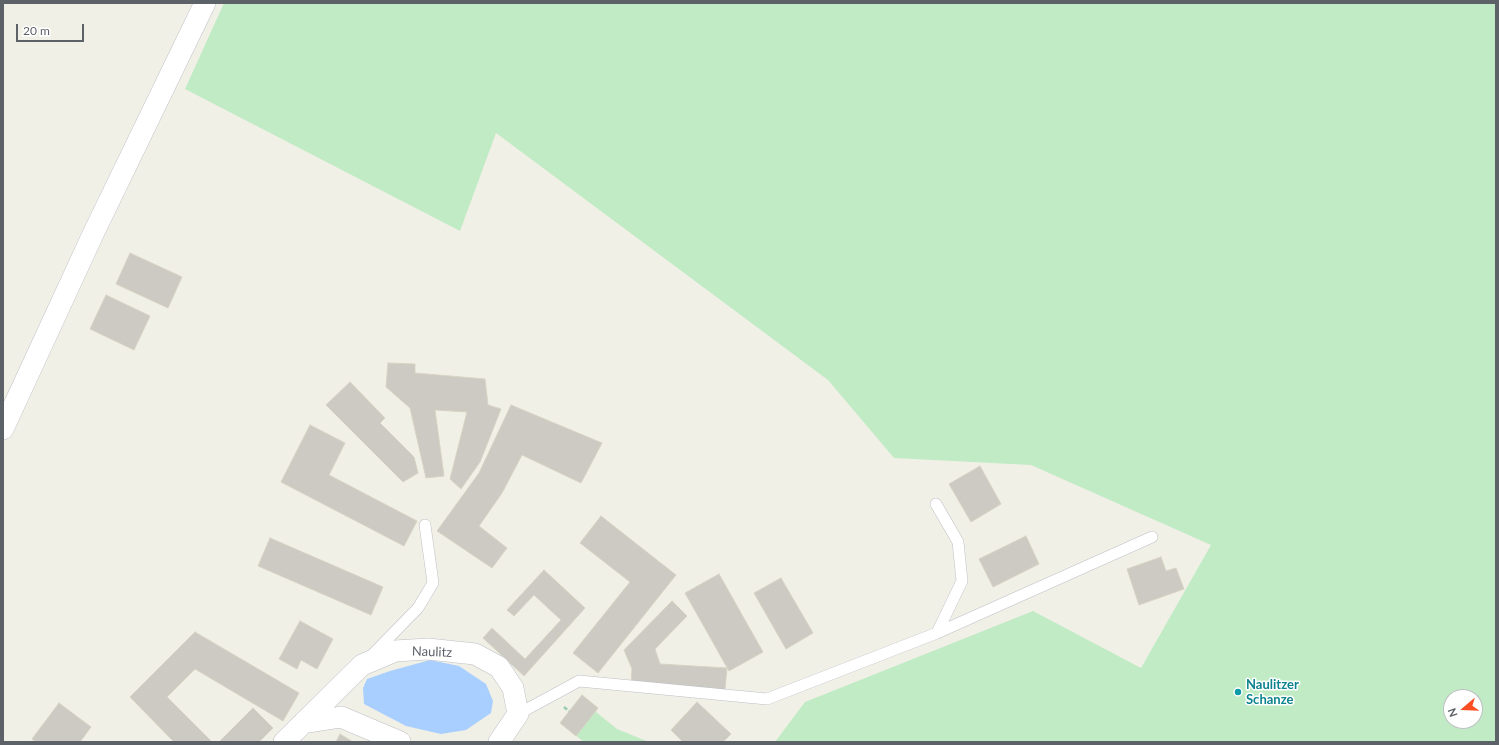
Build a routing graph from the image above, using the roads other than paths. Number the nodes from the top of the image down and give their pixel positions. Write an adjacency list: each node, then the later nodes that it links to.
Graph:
1 (206, 3): 2 (street)
2 (3, 429)
3 (936, 504): 6 (lane)
4 (425, 525): 7 (lane)
5 (1152, 537): 6 (lane)
6 (937, 633): 8 (lane)
7 (362, 665): 8 (street, Naulitz); 9 (street, Naulitz)
8 (518, 714): 12 (street)
9 (303, 723): 10 (street, Naulitz); 11 (street)
10 (284, 742)
11 (400, 742)
12 (499, 742)

